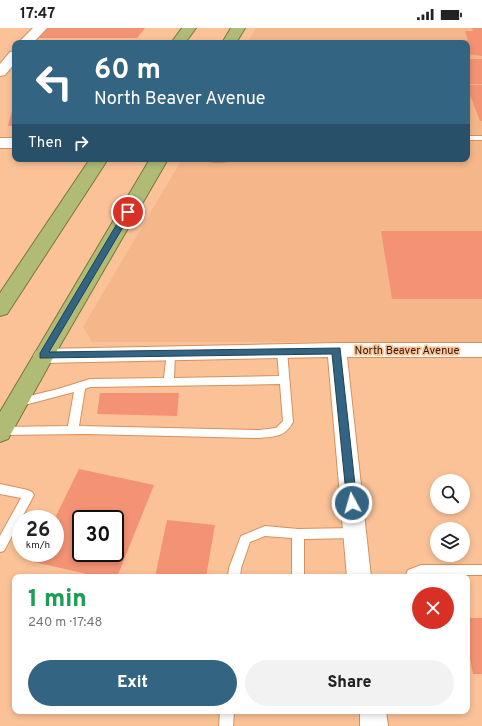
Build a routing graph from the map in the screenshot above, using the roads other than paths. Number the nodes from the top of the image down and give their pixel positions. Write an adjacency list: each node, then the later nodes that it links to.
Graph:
1 (41, 28): 4 (street)
2 (189, 28): 5 (highway)
3 (238, 28): 6 (highway)
4 (28, 40)
5 (180, 40)
6 (231, 40)
7 (12, 58): 8 (street)
8 (0, 72)
9 (470, 138): 10 (lane)
10 (482, 138)
11 (0, 143): 12 (street)
12 (12, 143)
13 (97, 162): 15 (highway)
14 (157, 162): 20 (highway)
15 (0, 309)
16 (337, 350): 17 (street, North Beaver Avenue); 18 (street, North Beaver Avenue); 28 (street)
17 (482, 350)
18 (282, 351): 19 (street, North Beaver Avenue); 21 (lane)
19 (170, 354): 20 (street, North Beaver Avenue); 22 (lane)
20 (43, 356): 24 (highway)
21 (285, 380): 22 (lane); 25 (lane)
22 (169, 382): 23 (lane)
23 (80, 386): 24 (lane); 25 (lane)
24 (17, 403): 26 (highway)
25 (73, 430): 26 (lane)
26 (1, 432)
27 (0, 489): 30 (lane)
28 (355, 533): 29 (lane); 34 (street)
29 (298, 534): 32 (lane); 33 (lane)
30 (0, 547)
31 (482, 570): 35 (lane)
32 (234, 574)
33 (298, 574)
34 (359, 574)
35 (412, 574)
36 (227, 714): 38 (lane)
37 (373, 714): 39 (street)
38 (226, 726)
39 (374, 726)

